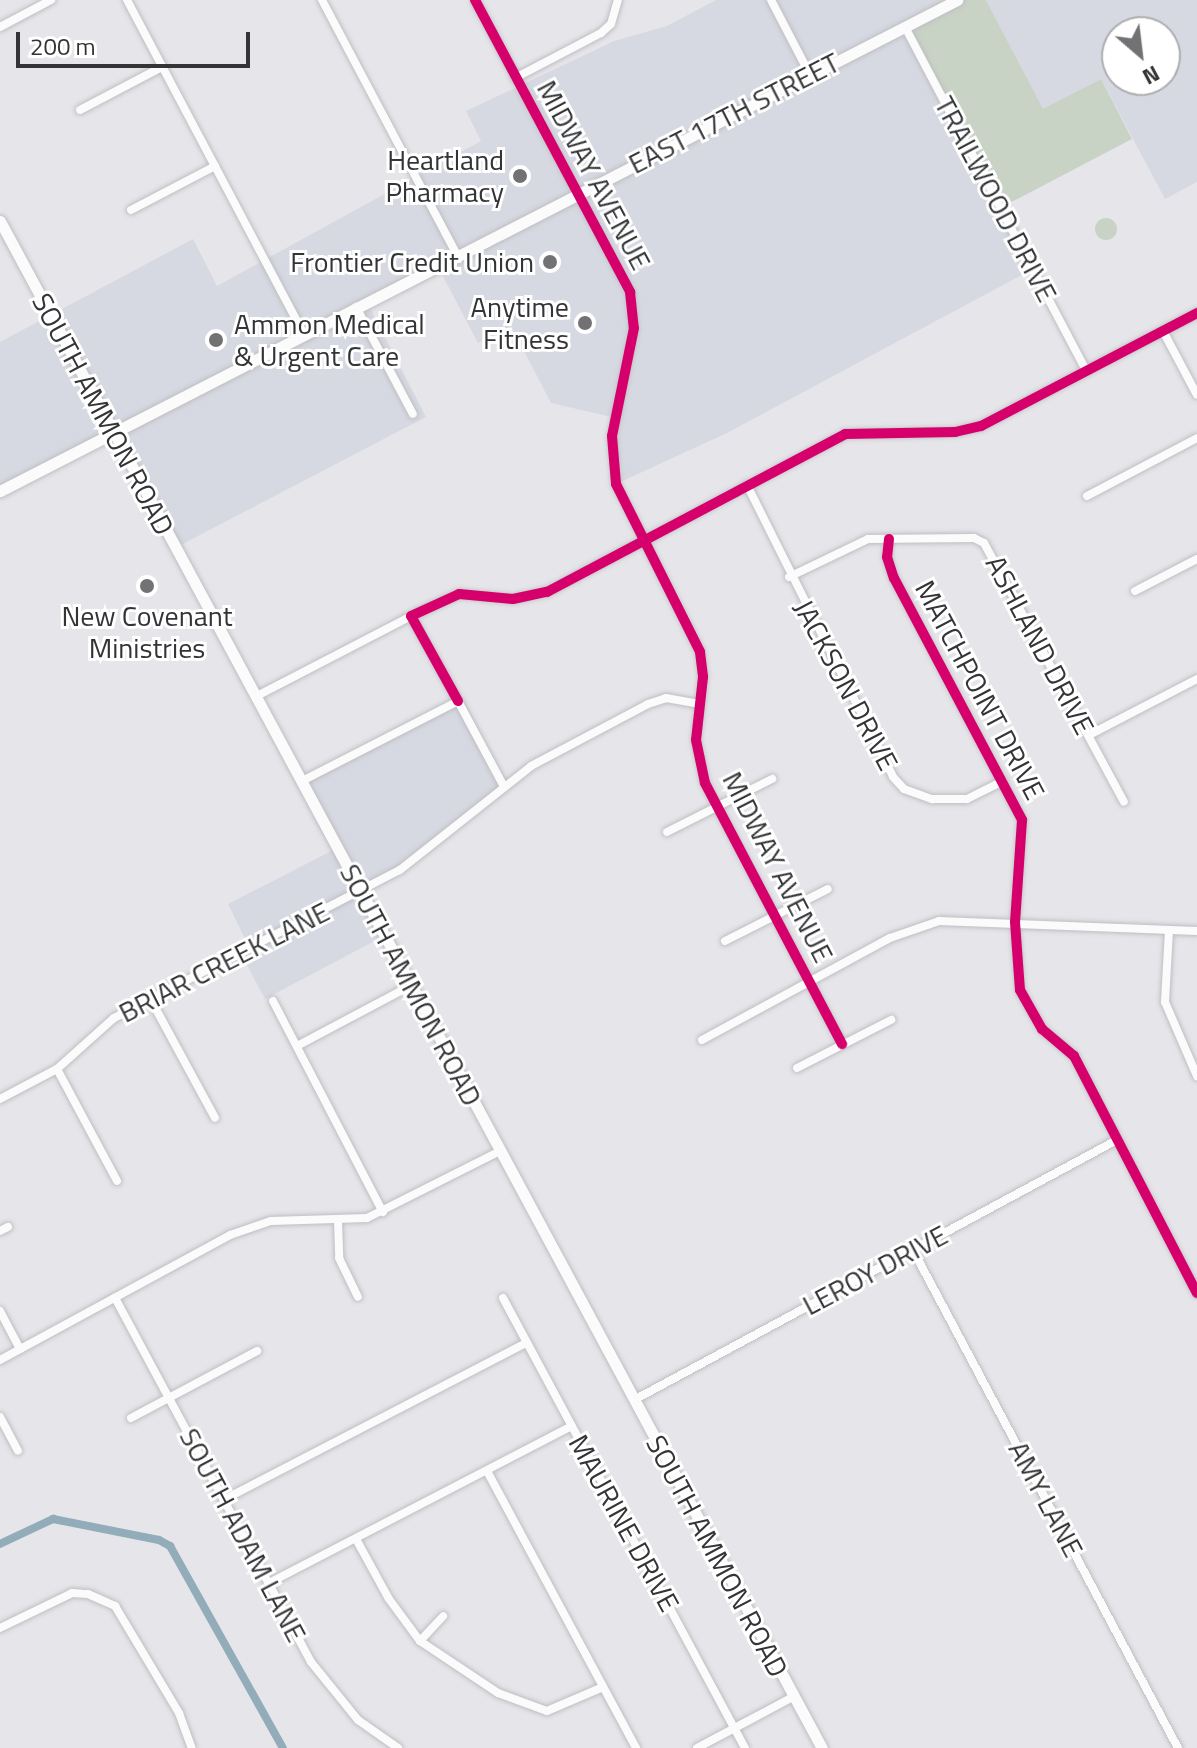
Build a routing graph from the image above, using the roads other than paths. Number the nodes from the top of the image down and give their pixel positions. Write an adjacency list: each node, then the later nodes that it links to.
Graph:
1 (51, 0): 8 (street)
2 (127, 0): 10 (street)
3 (322, 0): 19 (street)
4 (475, 0): 12 (street, MIDWAY AVENUE)
5 (618, 0): 12 (street)
6 (771, 0): 11 (street)
7 (957, 0): 9 (main road, EAST 17TH STREET)
8 (0, 27)
9 (905, 27): 11 (main road, EAST 17TH STREET); 24 (street, TRAILWOOD DRIVE)
10 (162, 67): 13 (street); 14 (street)
11 (810, 75): 15 (main road, EAST 17TH STREET)
12 (515, 78): 15 (street, MIDWAY AVENUE)
13 (80, 110)
14 (215, 166): 16 (street); 23 (street)
15 (577, 194): 19 (main road, EAST 17TH STREET); 33 (street, MIDWAY AVENUE)
16 (131, 210)
17 (0, 221): 18 (main road, SOUTH AMMON ROAD)
18 (5, 244): 27 (main road, SOUTH AMMON ROAD)
19 (457, 255): 20 (main road, EAST 17TH STREET)
20 (356, 307): 23 (main road, EAST 17TH STREET); 26 (street)
21 (1197, 313): 22 (street)
22 (1163, 331): 24 (street); 25 (street)
23 (304, 334): 27 (main road, EAST 17TH STREET)
24 (1086, 371): 29 (street)
25 (1197, 395)
26 (413, 414)
27 (114, 435): 30 (main road, EAST 17TH STREET); 39 (main road, SOUTH AMMON ROAD)
28 (1197, 438): 31 (street)
29 (747, 485): 33 (street); 35 (street, JACKSON DRIVE)
30 (0, 491)
31 (1087, 496)
32 (889, 539): 35 (street, ASHLAND DRIVE); 42 (street, ASHLAND DRIVE); 45 (street, MATCHPOINT DRIVE)
33 (644, 540): 37 (street); 41 (street, MIDWAY AVENUE)
34 (1197, 559): 36 (street)
35 (789, 577): 45 (street, JACKSON DRIVE)
36 (1135, 591)
37 (411, 616): 39 (street); 40 (street)
38 (1197, 679): 42 (street)
39 (255, 697): 44 (main road, SOUTH AMMON ROAD)
40 (458, 701): 44 (street); 46 (street)
41 (700, 704): 46 (street, BRIAR CREEK LANE); 48 (street, MIDWAY AVENUE)
42 (1089, 735): 47 (street, ASHLAND DRIVE)
43 (772, 779): 48 (street)
44 (302, 781): 51 (main road, SOUTH AMMON ROAD)
45 (1003, 781): 53 (street, MATCHPOINT DRIVE)
46 (503, 785): 51 (street, BRIAR CREEK LANE)
47 (1124, 802)
48 (717, 807): 49 (street); 52 (street, MIDWAY AVENUE)
49 (667, 832)
50 (828, 889): 52 (street)
51 (361, 892): 58 (main road, SOUTH AMMON ROAD); 59 (street, BRIAR CREEK LANE)
52 (775, 916): 56 (street); 57 (street, MIDWAY AVENUE)
53 (1015, 922): 54 (street); 57 (street); 70 (street, MATCHPOINT DRIVE)
54 (1169, 930): 55 (street); 67 (street)
55 (1197, 931)
56 (725, 941)
57 (810, 982): 62 (street); 63 (street, MIDWAY AVENUE)
58 (410, 986): 64 (street); 71 (main road, SOUTH AMMON ROAD)
59 (151, 1000): 66 (street, BRIAR CREEK LANE); 69 (street)
60 (273, 1001): 64 (street)
61 (891, 1020): 63 (street)
62 (702, 1040)
63 (842, 1044): 65 (street)
64 (297, 1046): 73 (street)
65 (797, 1068)
66 (57, 1069): 68 (street, BRIAR CREEK LANE); 72 (street)
67 (1197, 1076)
68 (0, 1099)
69 (215, 1118)
70 (1115, 1141): 75 (street, LEROY DRIVE); 76 (street, MATCHPOINT DRIVE)
71 (500, 1151): 73 (street); 86 (main road, SOUTH AMMON ROAD)
72 (117, 1181)
73 (383, 1212): 74 (street)
74 (338, 1221): 77 (street); 78 (street)
75 (913, 1250): 86 (street, LEROY DRIVE); 107 (street, AMY LANE)
76 (1197, 1293)
77 (358, 1297)
78 (115, 1298): 82 (street); 85 (street, SOUTH ADAM LANE)
79 (503, 1298): 81 (street, MAURINE DRIVE)
80 (0, 1311): 82 (street)
81 (526, 1343): 89 (street, MAURINE DRIVE); 92 (street)
82 (20, 1349): 84 (street)
83 (257, 1351): 85 (street)
84 (0, 1360)
85 (169, 1398): 88 (street); 92 (street, SOUTH ADAM LANE)
86 (634, 1400): 99 (main road, SOUTH AMMON ROAD)
87 (0, 1417): 90 (street)
88 (131, 1418)
89 (572, 1426): 91 (street); 100 (street, MAURINE DRIVE)
90 (18, 1451)
91 (487, 1471): 93 (street); 98 (street)
92 (225, 1499): 94 (street, SOUTH ADAM LANE)
93 (356, 1539): 94 (street); 97 (street)
94 (269, 1583): 102 (street, SOUTH ADAM LANE)
95 (443, 1616): 97 (street)
96 (0, 1628): 101 (street)
97 (420, 1641): 98 (street)
98 (603, 1687): 103 (street)
99 (793, 1697): 100 (street); 106 (main road, SOUTH AMMON ROAD)
100 (735, 1729): 104 (street); 105 (street, MAURINE DRIVE)
101 (192, 1748)
102 (398, 1748)
103 (636, 1748)
104 (697, 1748)
105 (745, 1748)
106 (822, 1748)
107 (1178, 1748)

